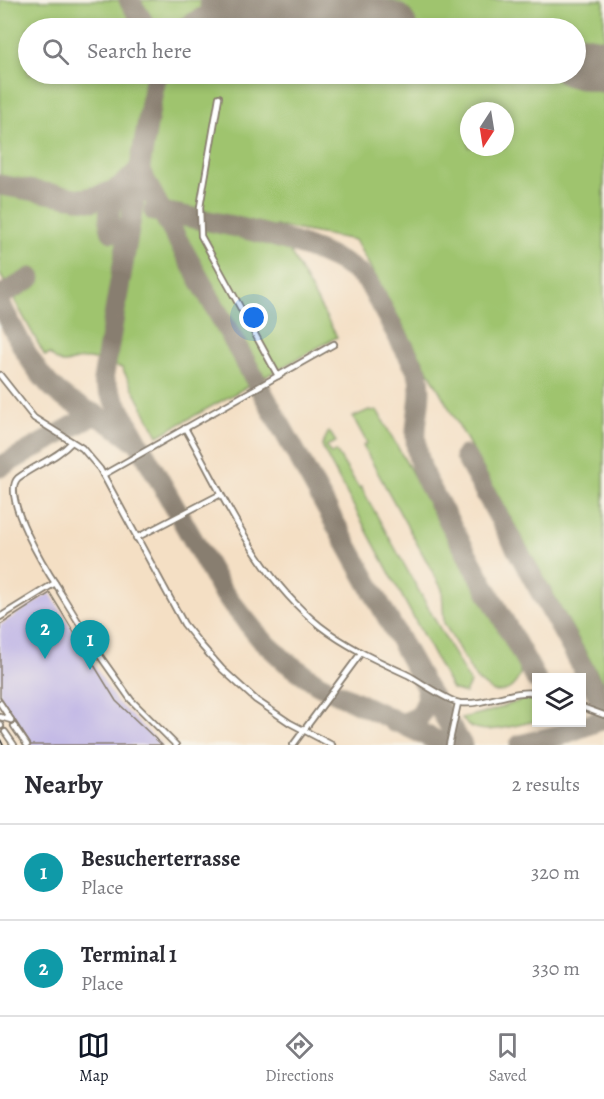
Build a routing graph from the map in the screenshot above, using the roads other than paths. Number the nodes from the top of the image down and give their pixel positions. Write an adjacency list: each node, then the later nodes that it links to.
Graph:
1 (219, 97): 4 (lane)
2 (334, 344): 4 (lane)
3 (0, 375): 6 (lane)
4 (278, 376): 5 (lane)
5 (185, 428): 7 (lane); 8 (lane)
6 (72, 442): 7 (lane); 10 (lane)
7 (103, 476): 9 (lane)
8 (221, 494): 9 (lane); 12 (lane)
9 (136, 538): 19 (lane)
10 (55, 583): 11 (lane); 23 (lane)
11 (0, 617)
12 (361, 653): 15 (lane); 19 (lane)
13 (532, 694): 15 (lane)
14 (0, 702): 18 (lane)
15 (458, 703): 26 (lane)
16 (586, 708): 17 (lane)
17 (604, 715)
18 (0, 717)
19 (304, 730): 24 (lane); 25 (lane)
20 (5, 732): 21 (lane)
21 (13, 743): 22 (lane)
22 (27, 745)
23 (176, 745)
24 (293, 745)
25 (332, 745)
26 (449, 745)

